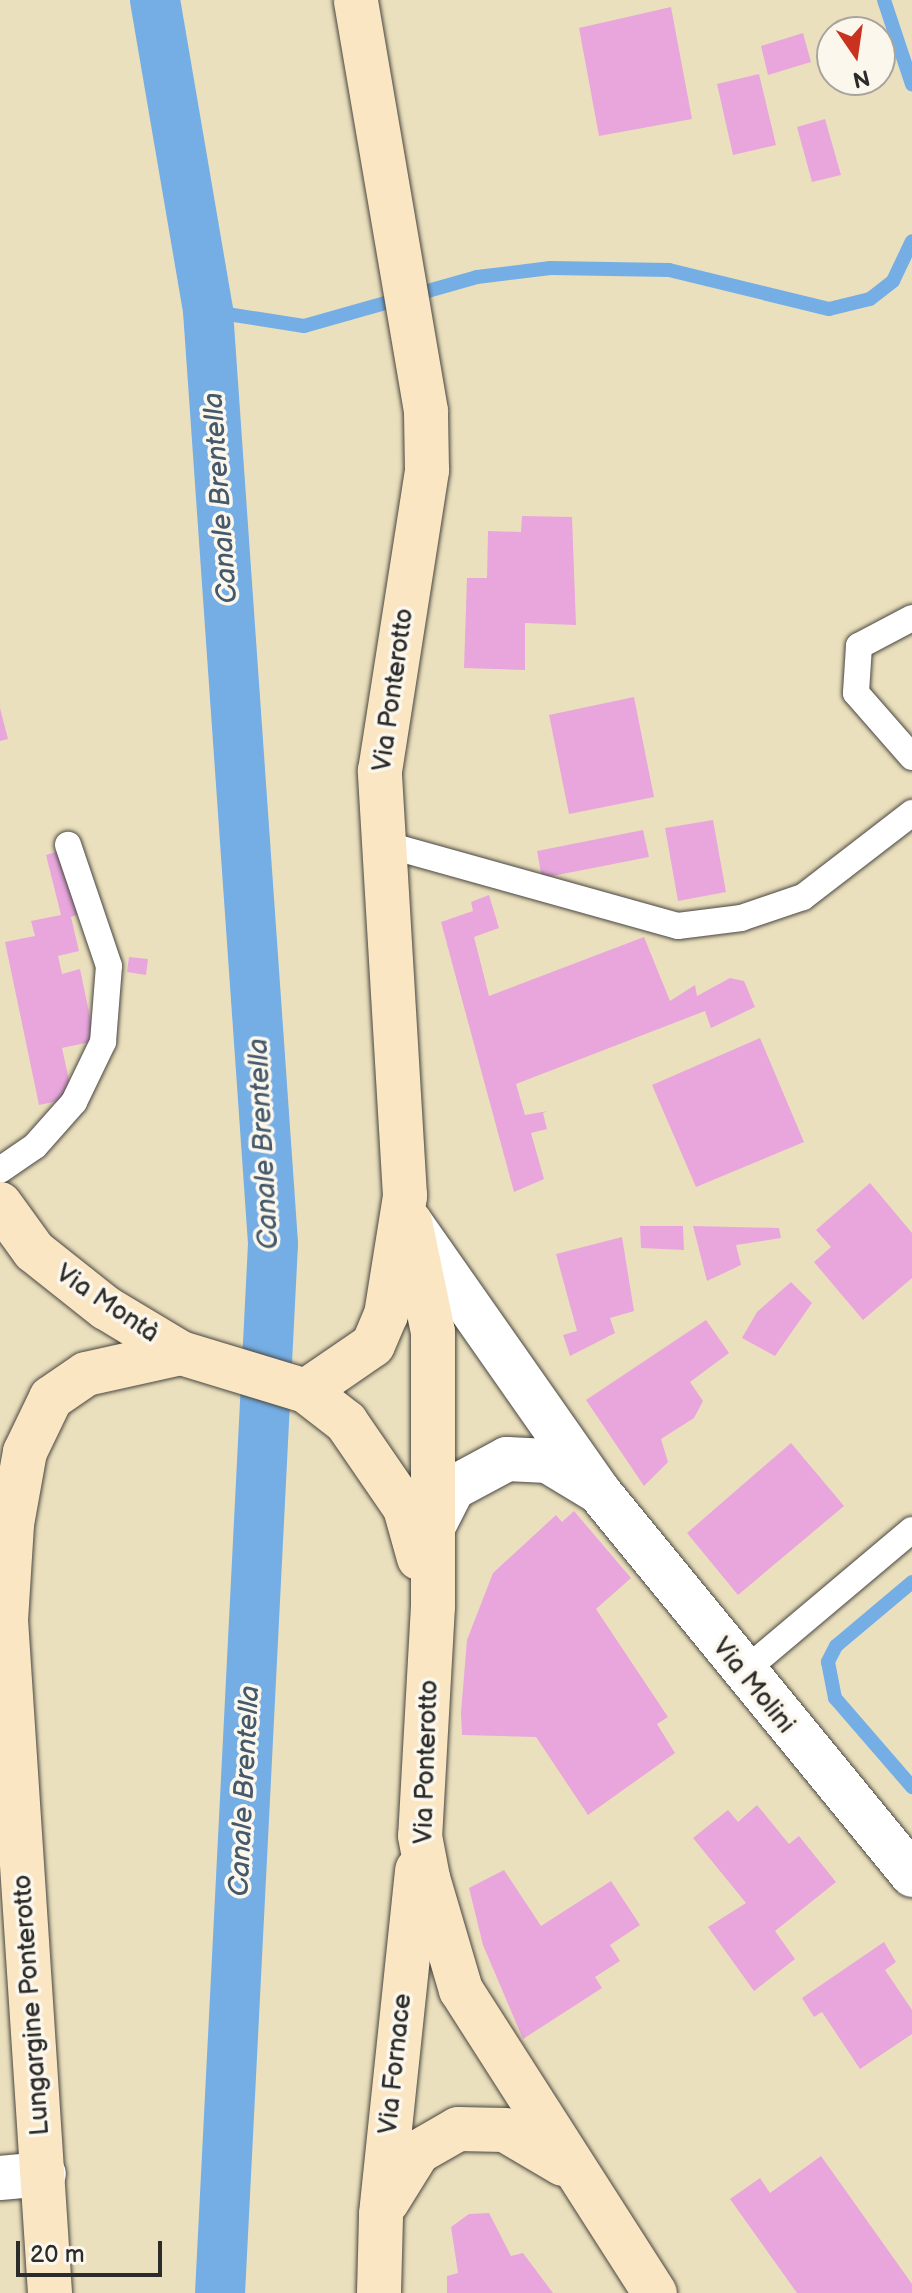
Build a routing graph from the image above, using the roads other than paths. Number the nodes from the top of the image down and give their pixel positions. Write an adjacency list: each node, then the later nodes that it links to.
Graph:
1 (356, 0): 5 (main road, Via Ponterotto)
2 (912, 618): 3 (lane)
3 (912, 757)
4 (912, 813): 5 (lane)
5 (384, 844): 9 (main road, Via Ponterotto)
6 (68, 845): 7 (lane)
7 (0, 1170)
8 (0, 1204): 10 (main road, Via Montà)
9 (408, 1209): 11 (main road, Via Ponterotto); 12 (street, Via Molini); 13 (main road, Via Ponterotto)
10 (187, 1355): 11 (main road, Via Ponterotto); 16 (main road, Lungargine Ponterotto)
11 (301, 1390): 15 (main road, Via Ponterotto)
12 (599, 1492): 13 (street, Via Molini); 17 (street, Via Molini)
13 (432, 1529): 15 (main road, Via Ponterotto)
14 (912, 1530): 17 (lane)
15 (433, 1606): 18 (main road, Via Ponterotto)
16 (3, 1607): 21 (main road, Lungargine Ponterotto)
17 (742, 1673): 19 (street, Via Molini)
18 (420, 1836): 20 (main road, Via Ponterotto); 23 (main road, Via Fornace)
19 (912, 1875)
20 (571, 2170): 23 (main road, Via Ponterotto); 26 (main road, Via Ponterotto)
21 (44, 2174): 22 (street); 24 (main road, Lungargine Ponterotto)
22 (0, 2178)
23 (381, 2214): 25 (main road, Via Fornace)
24 (50, 2293)
25 (379, 2293)
26 (655, 2293)

